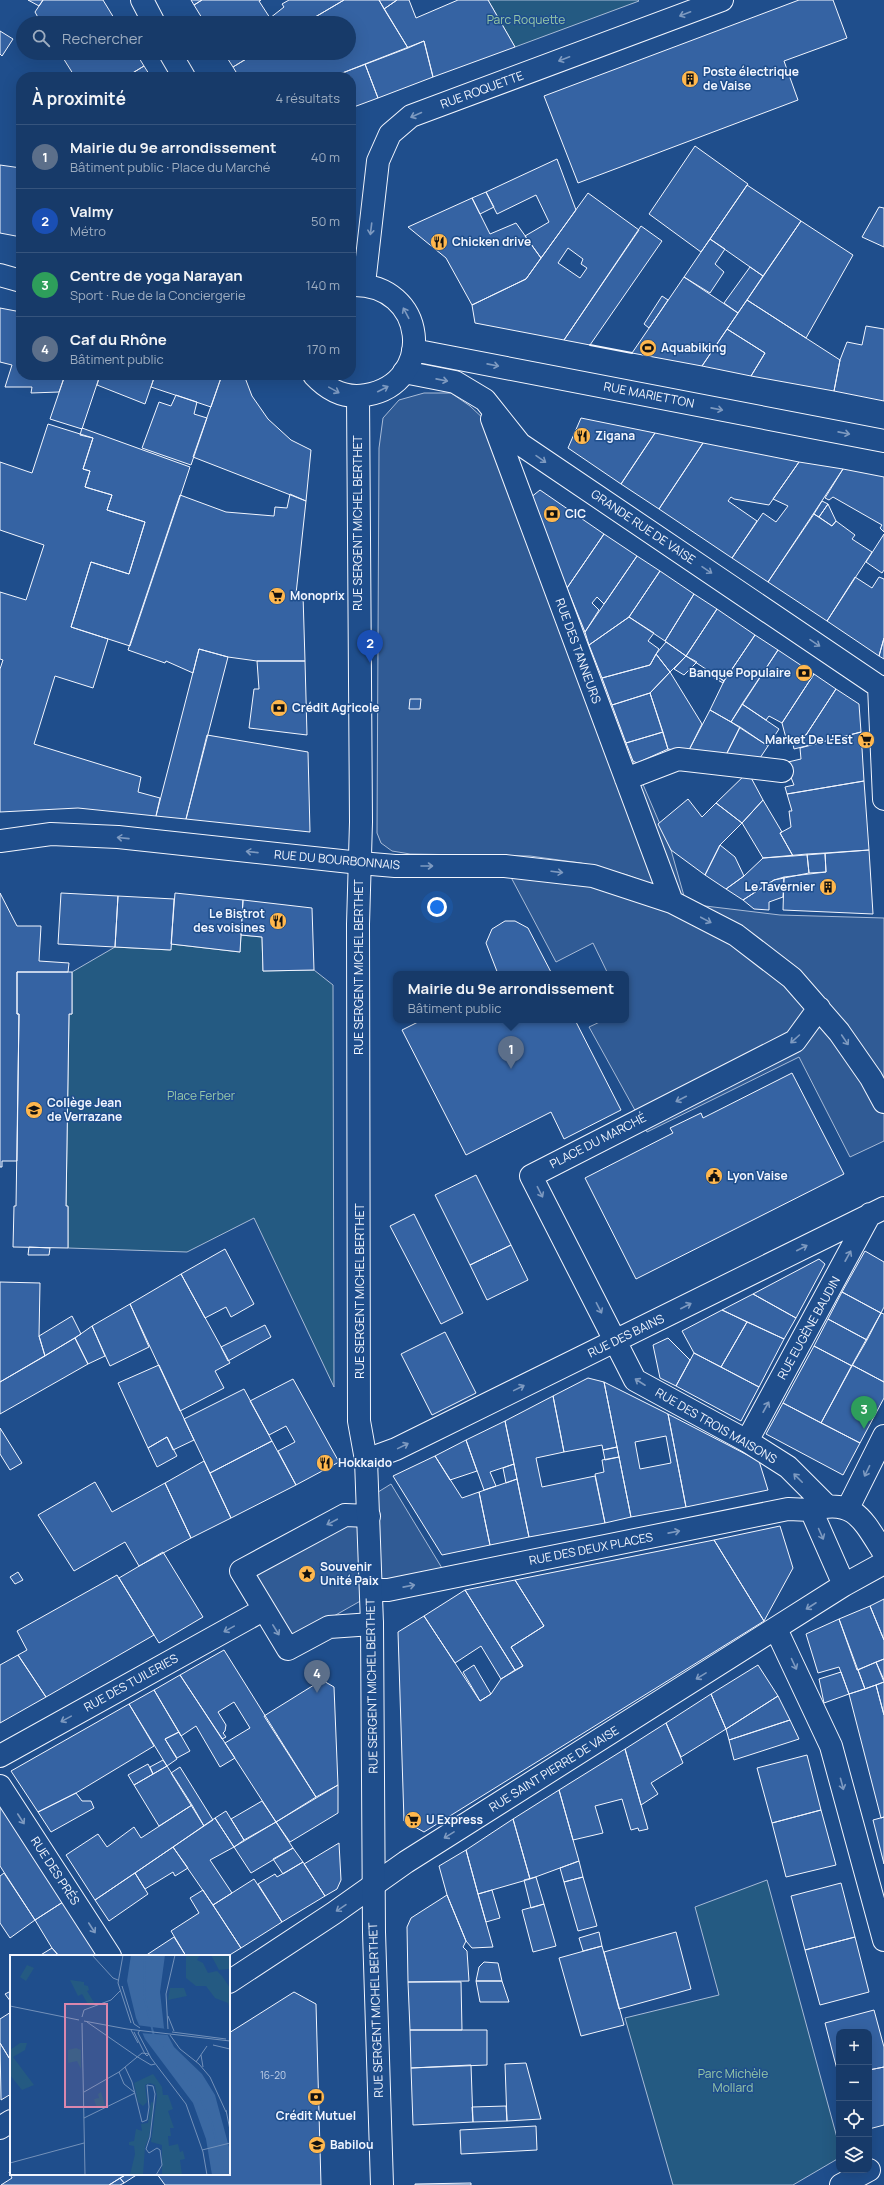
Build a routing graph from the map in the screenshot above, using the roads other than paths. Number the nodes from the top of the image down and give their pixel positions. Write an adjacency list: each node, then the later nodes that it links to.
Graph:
1 (142, 0): 3 (street)
2 (722, 0): 8 (street, RUE ROQUETTE, one-way to 8)
3 (150, 16)
4 (174, 60): 5 (street)
5 (181, 72)
6 (0, 275): 7 (street)
7 (16, 280)
8 (357, 285): 9 (street, one-way to 8)
9 (413, 350): 10 (street); 14 (street, RUE MARIETTON, one-way to 14)
10 (404, 372): 12 (street, one-way to 10); 13 (street, GRANDE RUE DE VAISE, one-way to 13)
11 (319, 380): 12 (street, one-way to 12)
12 (358, 396): 20 (street, RUE SERGENT MICHEL BERTHET)
13 (485, 400): 15 (street, GRANDE RUE DE VAISE, one-way to 15); 17 (street, RUE DES TANNEURS)
14 (884, 441)
15 (881, 688): 18 (street)
16 (782, 771): 17 (street)
17 (626, 779): 21 (street, RUE DES TANNEURS)
18 (884, 799)
19 (0, 841): 20 (street, RUE DU BOURBONNAIS, one-way to 19)
20 (360, 864): 21 (street, RUE DU BOURBONNAIS, one-way to 21); 28 (street, RUE SERGENT MICHEL BERTHET)
21 (672, 902): 22 (street, one-way to 22)
22 (819, 1008): 23 (street, one-way to 23); 25 (street, PLACE DU MARCHÉ, one-way to 25)
23 (884, 1102)
24 (877, 1211): 25 (street, RUE DES BAINS, one-way to 24); 27 (street, RUE EUGÈNE BAUDIN, one-way to 24)
25 (616, 1342): 27 (street, RUE DES TROIS MAISONS, one-way to 25); 28 (street, RUE DES BAINS, one-way to 25)
26 (884, 1436): 30 (street, one-way to 30)
27 (747, 1441): 29 (street, RUE DES TROIS MAISONS, one-way to 27)
28 (366, 1460): 31 (street, RUE SERGENT MICHEL BERTHET)
29 (818, 1507): 30 (street, RUE DES DEUX PLACES); 34 (street, one-way to 34); 35 (street, RUE DES DEUX PLACES, one-way to 29)
30 (848, 1508): 32 (street)
31 (369, 1516): 35 (street, RUE SERGENT MICHEL BERTHET); 36 (street, one-way to 36)
32 (884, 1552)
33 (884, 1563): 34 (street, RUE SAINT PIERRE DE VAISE)
34 (844, 1585): 38 (street, RUE SAINT PIERRE DE VAISE, one-way to 38)
35 (371, 1590): 37 (street, RUE SERGENT MICHEL BERTHET)
36 (263, 1610): 37 (street, one-way to 37); 39 (street, RUE DES TUILERIES, one-way to 39)
37 (372, 1624): 41 (street, RUE SERGENT MICHEL BERTHET)
38 (776, 1629): 41 (street, RUE SAINT PIERRE DE VAISE, one-way to 41); 42 (street, one-way to 42)
39 (0, 1756)
40 (0, 1786): 43 (street, RUE DES PRÉS, one-way to 43)
41 (373, 1887): 44 (street, RUE SAINT PIERRE DE VAISE, one-way to 44); 50 (street, RUE SERGENT MICHEL BERTHET)
42 (884, 1940)
43 (109, 1955)
44 (230, 1981)
45 (10, 2122): 46 (street)
46 (0, 2128)
47 (884, 2162): 48 (street)
48 (872, 2168)
49 (864, 2173): 51 (street)
50 (382, 2185)
51 (842, 2185)

